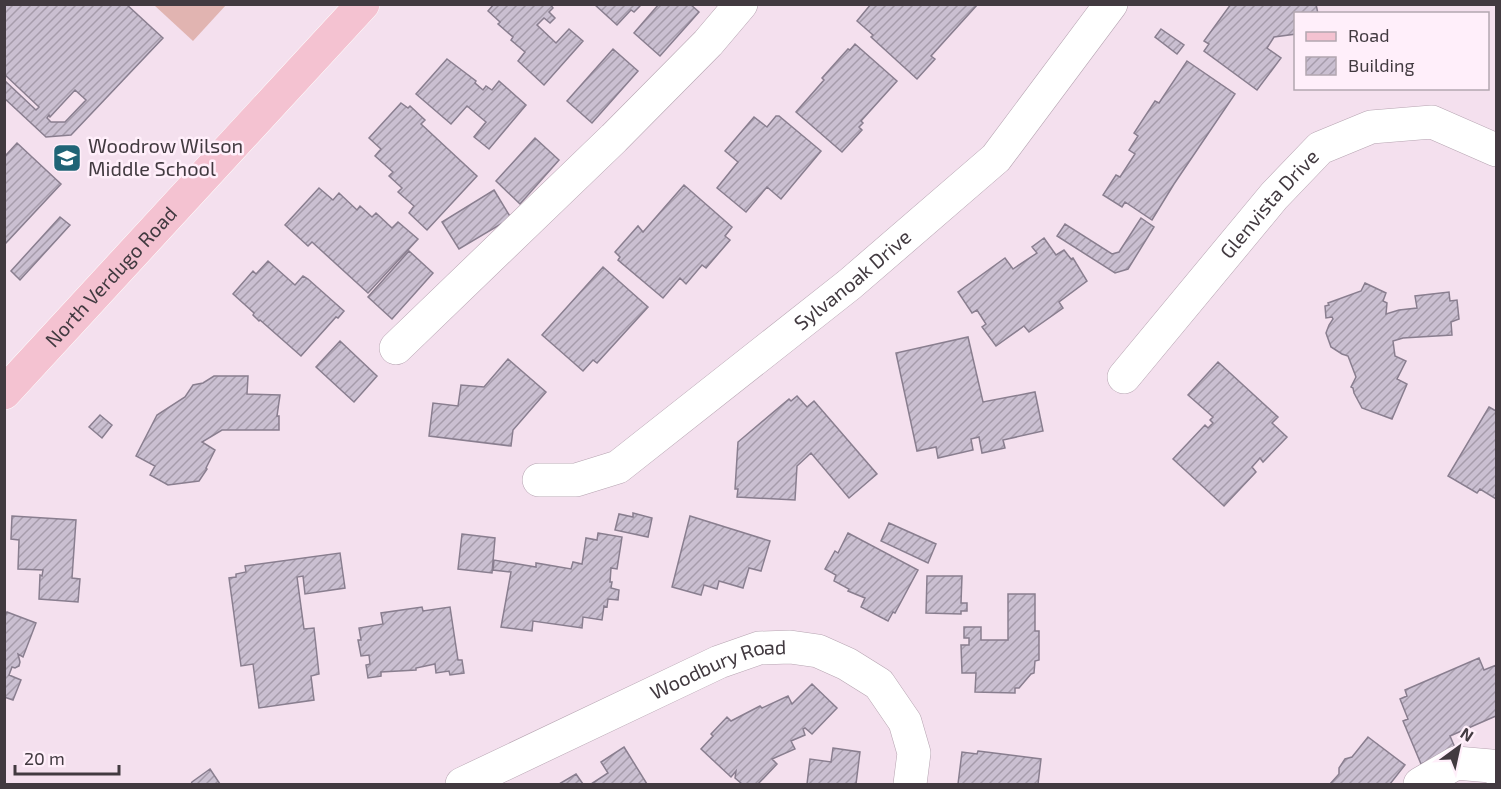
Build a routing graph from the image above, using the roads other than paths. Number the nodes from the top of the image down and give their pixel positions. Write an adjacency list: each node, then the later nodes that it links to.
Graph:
1 (363, 4): 7 (main road, North Verdugo Road)
2 (741, 4): 5 (street)
3 (1111, 4): 8 (street, Sylvanoak Drive)
4 (1497, 150): 6 (street, Glenvista Drive)
5 (396, 348)
6 (1124, 377)
7 (4, 393)
8 (540, 480)
9 (1497, 769): 12 (street)
10 (462, 784): 11 (street, Woodbury Road)
11 (910, 784)
12 (1420, 784)

